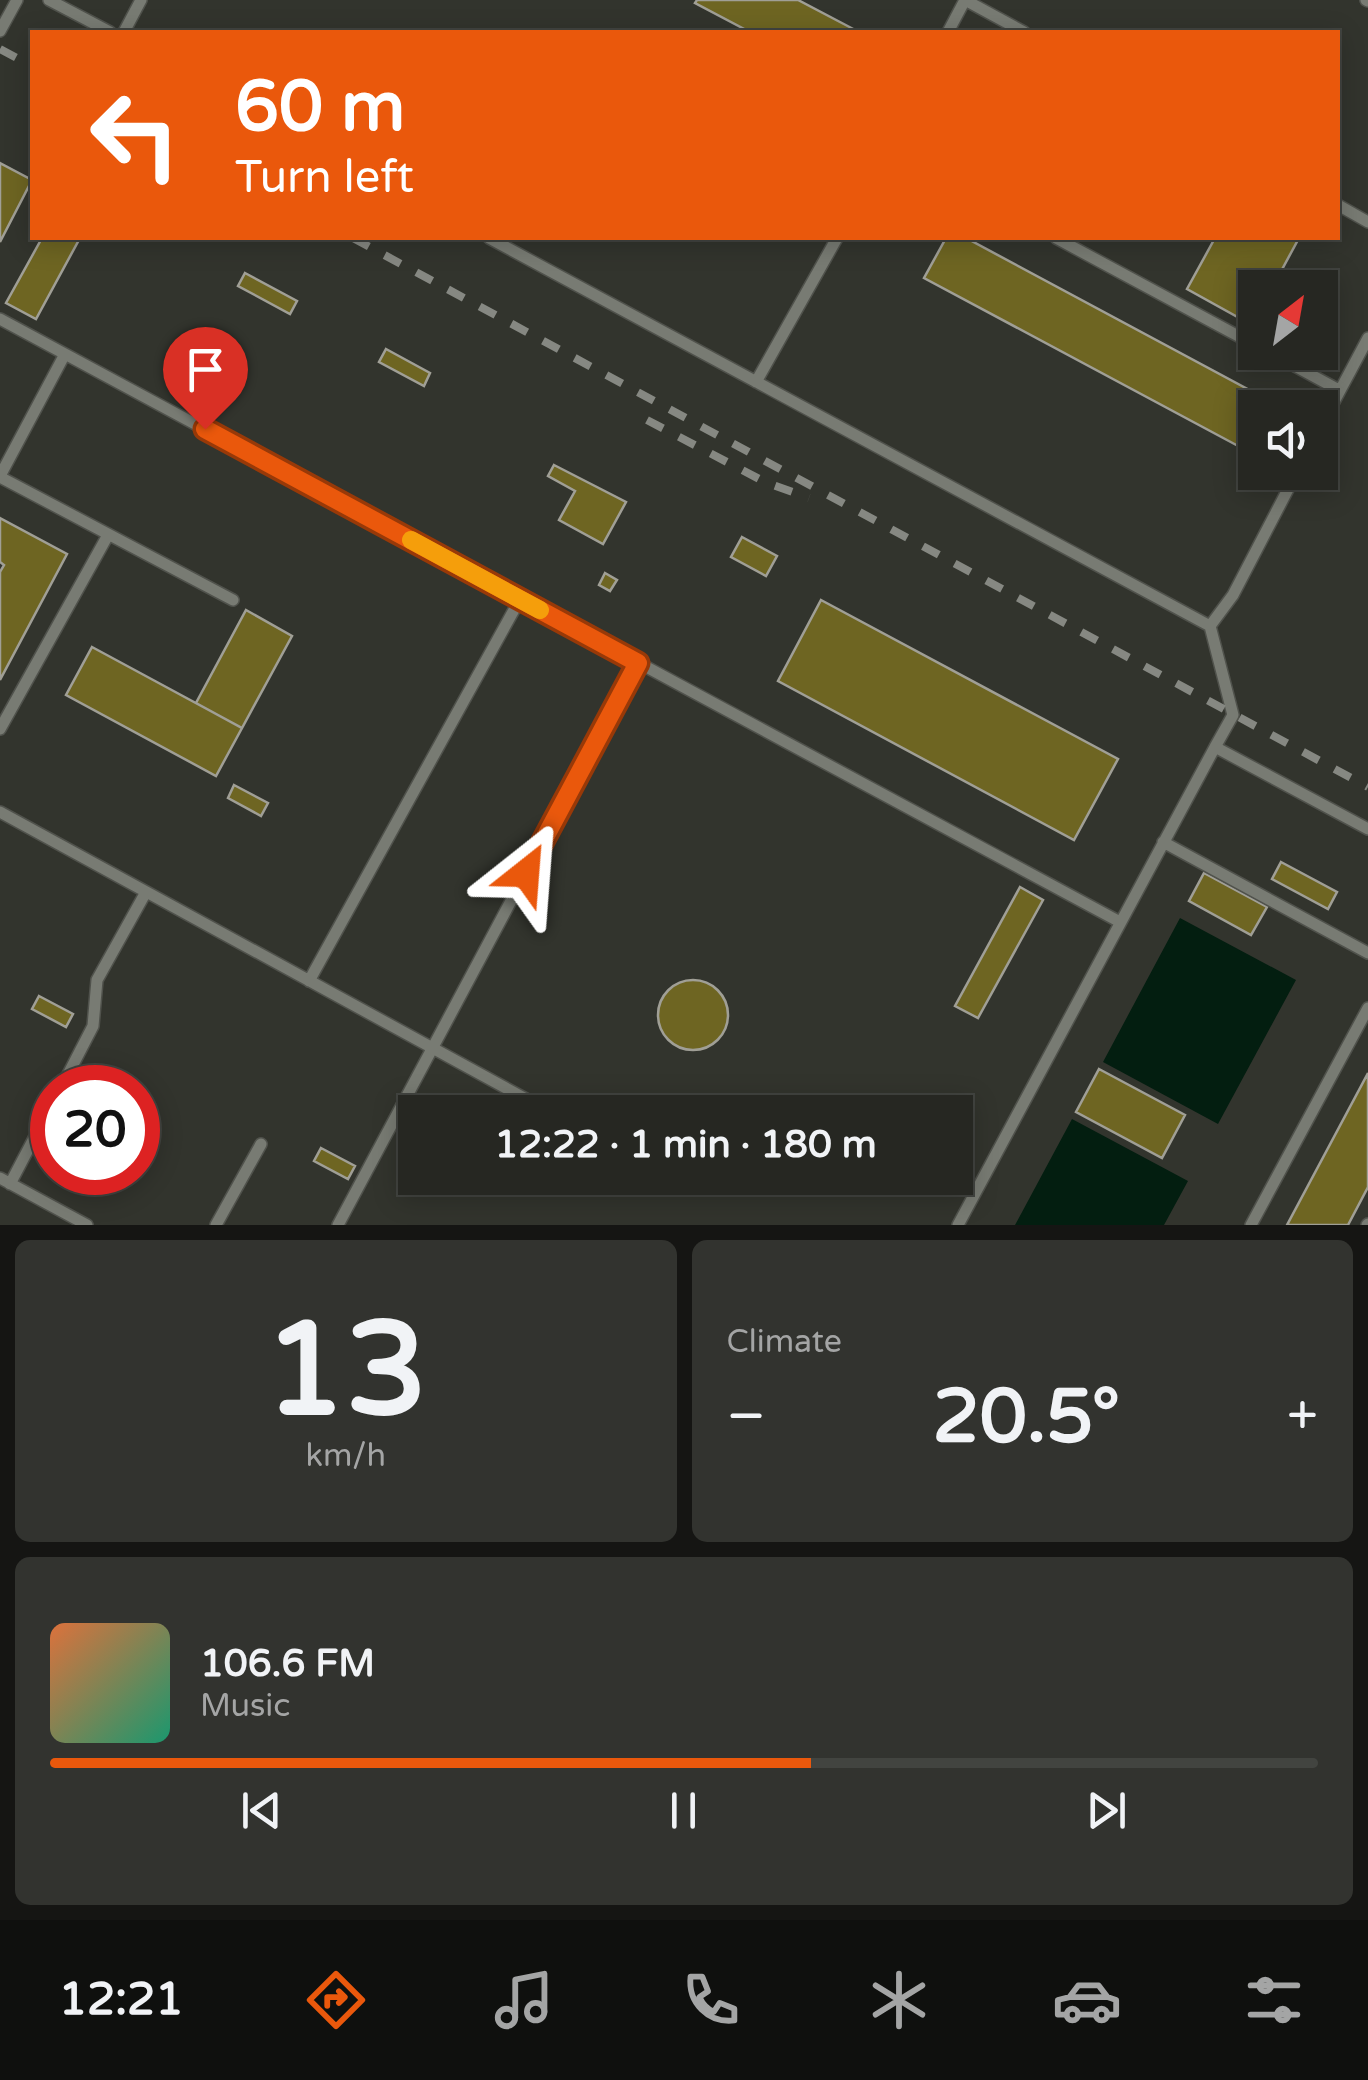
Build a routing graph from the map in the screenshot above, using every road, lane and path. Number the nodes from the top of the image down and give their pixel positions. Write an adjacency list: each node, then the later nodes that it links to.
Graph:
1 (17, 0): 9 (lane)
2 (49, 0): 5 (lane)
3 (141, 0): 6 (lane)
4 (965, 0): 7 (lane); 8 (lane)
5 (106, 30)
6 (125, 30)
7 (949, 30)
8 (1020, 30)
9 (0, 31)
10 (1340, 206): 11 (lane)
11 (1368, 222)
12 (493, 240): 20 (lane)
13 (836, 240): 20 (lane)
14 (1060, 240): 16 (lane)
15 (0, 319): 18 (lane)
16 (1238, 336)
17 (1368, 338): 21 (lane)
18 (65, 354): 22 (lane); 25 (lane)
19 (1302, 370): 21 (lane)
20 (756, 382): 27 (lane)
21 (1339, 390)
22 (0, 477): 24 (lane)
23 (1288, 490): 27 (lane)
24 (108, 535): 26 (lane); 29 (lane)
25 (520, 599): 28 (lane); 37 (lane)
26 (233, 600)
27 (1210, 626): 30 (lane)
28 (638, 663): 35 (lane); 39 (lane)
29 (0, 729)
30 (1215, 747): 32 (lane); 33 (lane)
31 (0, 812): 34 (lane)
32 (1368, 829)
33 (1163, 842): 35 (lane); 36 (lane)
34 (146, 892): 37 (lane); 40 (lane)
35 (1120, 922): 48 (lane)
36 (1368, 953)
37 (309, 981): 39 (lane)
38 (1368, 1008): 49 (lane)
39 (432, 1048): 41 (lane); 47 (lane)
40 (73, 1065)
41 (520, 1095)
42 (30, 1140): 44 (lane)
43 (261, 1144): 46 (lane)
44 (5, 1181): 45 (lane)
45 (87, 1225)
46 (216, 1225)
47 (338, 1225)
48 (958, 1225)
49 (1251, 1225)

